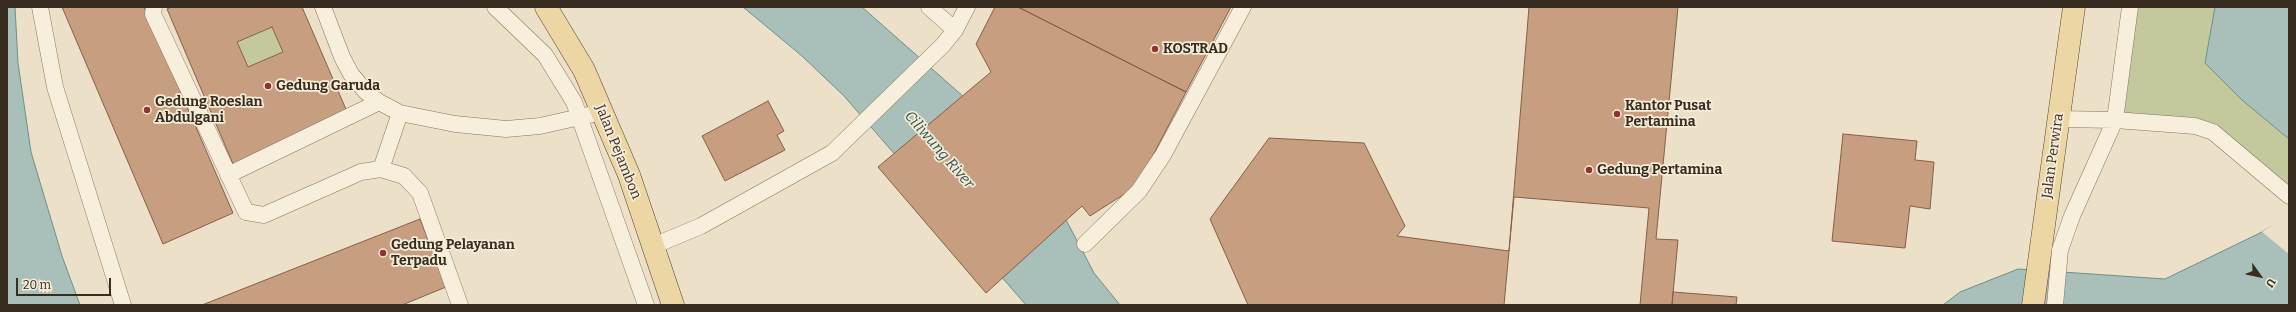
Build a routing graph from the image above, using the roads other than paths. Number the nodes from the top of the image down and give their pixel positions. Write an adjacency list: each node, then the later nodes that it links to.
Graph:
1 (40, 7): 24 (lane)
2 (154, 7): 19 (lane)
3 (323, 7): 12 (lane)
4 (495, 7): 15 (lane)
5 (546, 7): 13 (main road, Jalan Pejambon)
6 (929, 7): 11 (lane)
7 (968, 7): 11 (lane)
8 (1243, 7): 21 (lane)
9 (2074, 7): 16 (main road, Jalan Perwira)
10 (2130, 7): 17 (lane)
11 (955, 30): 22 (lane)
12 (379, 102): 14 (lane); 19 (lane)
13 (602, 112): 15 (lane); 22 (main road, Jalan Pejambon)
14 (400, 113): 15 (lane); 18 (lane)
15 (581, 118): 26 (lane)
16 (2059, 119): 17 (lane); 23 (main road, Jalan Perwira)
17 (2115, 120): 20 (lane); 23 (lane)
18 (381, 169): 19 (lane); 25 (lane)
19 (228, 175)
20 (2289, 196)
21 (1085, 244)
22 (653, 246): 27 (main road, Jalan Pejambon)
23 (2050, 250): 28 (main road, Jalan Perwira); 29 (lane)
24 (123, 305)
25 (460, 305)
26 (646, 305)
27 (673, 305)
28 (2033, 305)
29 (2055, 305)

